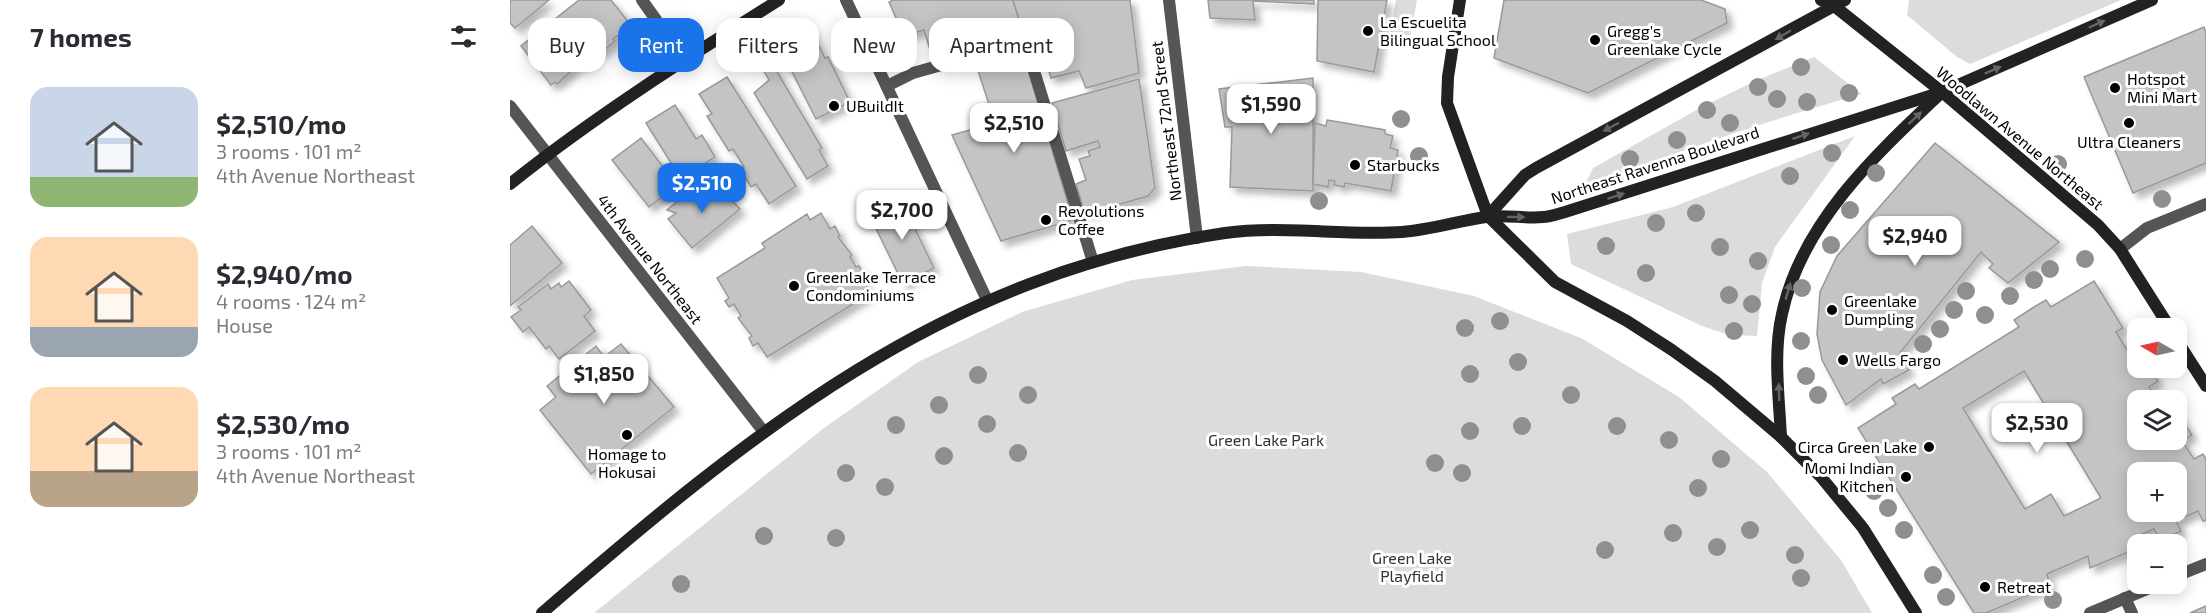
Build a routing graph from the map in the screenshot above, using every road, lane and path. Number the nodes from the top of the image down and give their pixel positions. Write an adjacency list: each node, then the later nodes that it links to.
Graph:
1 (642, 0): 9 (street)
2 (779, 0): 10 (main road)
3 (846, 0): 12 (street)
4 (1169, 0): 19 (street, Northeast 72nd Street)
5 (1460, 0): 18 (main road)
6 (1821, 0): 8 (main road, Woodlawn Avenue Northeast)
7 (2152, 0): 13 (main road, Northeast Ravenna Boulevard, one-way to 7)
8 (1837, 2): 13 (main road, Woodlawn Avenue Northeast); 18 (main road, one-way to 18)
9 (655, 18)
10 (704, 47)
11 (665, 72): 15 (main road)
12 (887, 86): 21 (street); 22 (street)
13 (1942, 93): 18 (main road, Northeast Ravenna Boulevard, one-way to 13); 20 (main road, Woodlawn Avenue Northeast); 27 (main road, one-way to 13)
14 (510, 106): 15 (street, 4th Avenue Northeast)
15 (548, 154): 16 (main road); 26 (street, 4th Avenue Northeast)
16 (510, 184)
17 (2206, 204): 20 (street)
18 (1488, 216): 19 (main road, Northeast Ravenna Boulevard); 27 (main road)
19 (1197, 238): 21 (main road, Northeast Ravenna Boulevard)
20 (2120, 249): 23 (main road, Woodlawn Avenue Northeast)
21 (1093, 262): 22 (main road, Northeast Ravenna Boulevard)
22 (987, 300): 26 (main road, Northeast Ravenna Boulevard)
23 (2164, 318)
24 (2187, 356): 25 (main road)
25 (2206, 386)
26 (764, 432): 32 (main road, Northeast Ravenna Boulevard)
27 (1781, 436): 33 (main road)
28 (2206, 564): 29 (street)
29 (2187, 572)
30 (2135, 594): 31 (street)
31 (2125, 598): 34 (street); 35 (street)
32 (542, 613)
33 (1916, 613)
34 (2090, 613)
35 (2132, 613)

